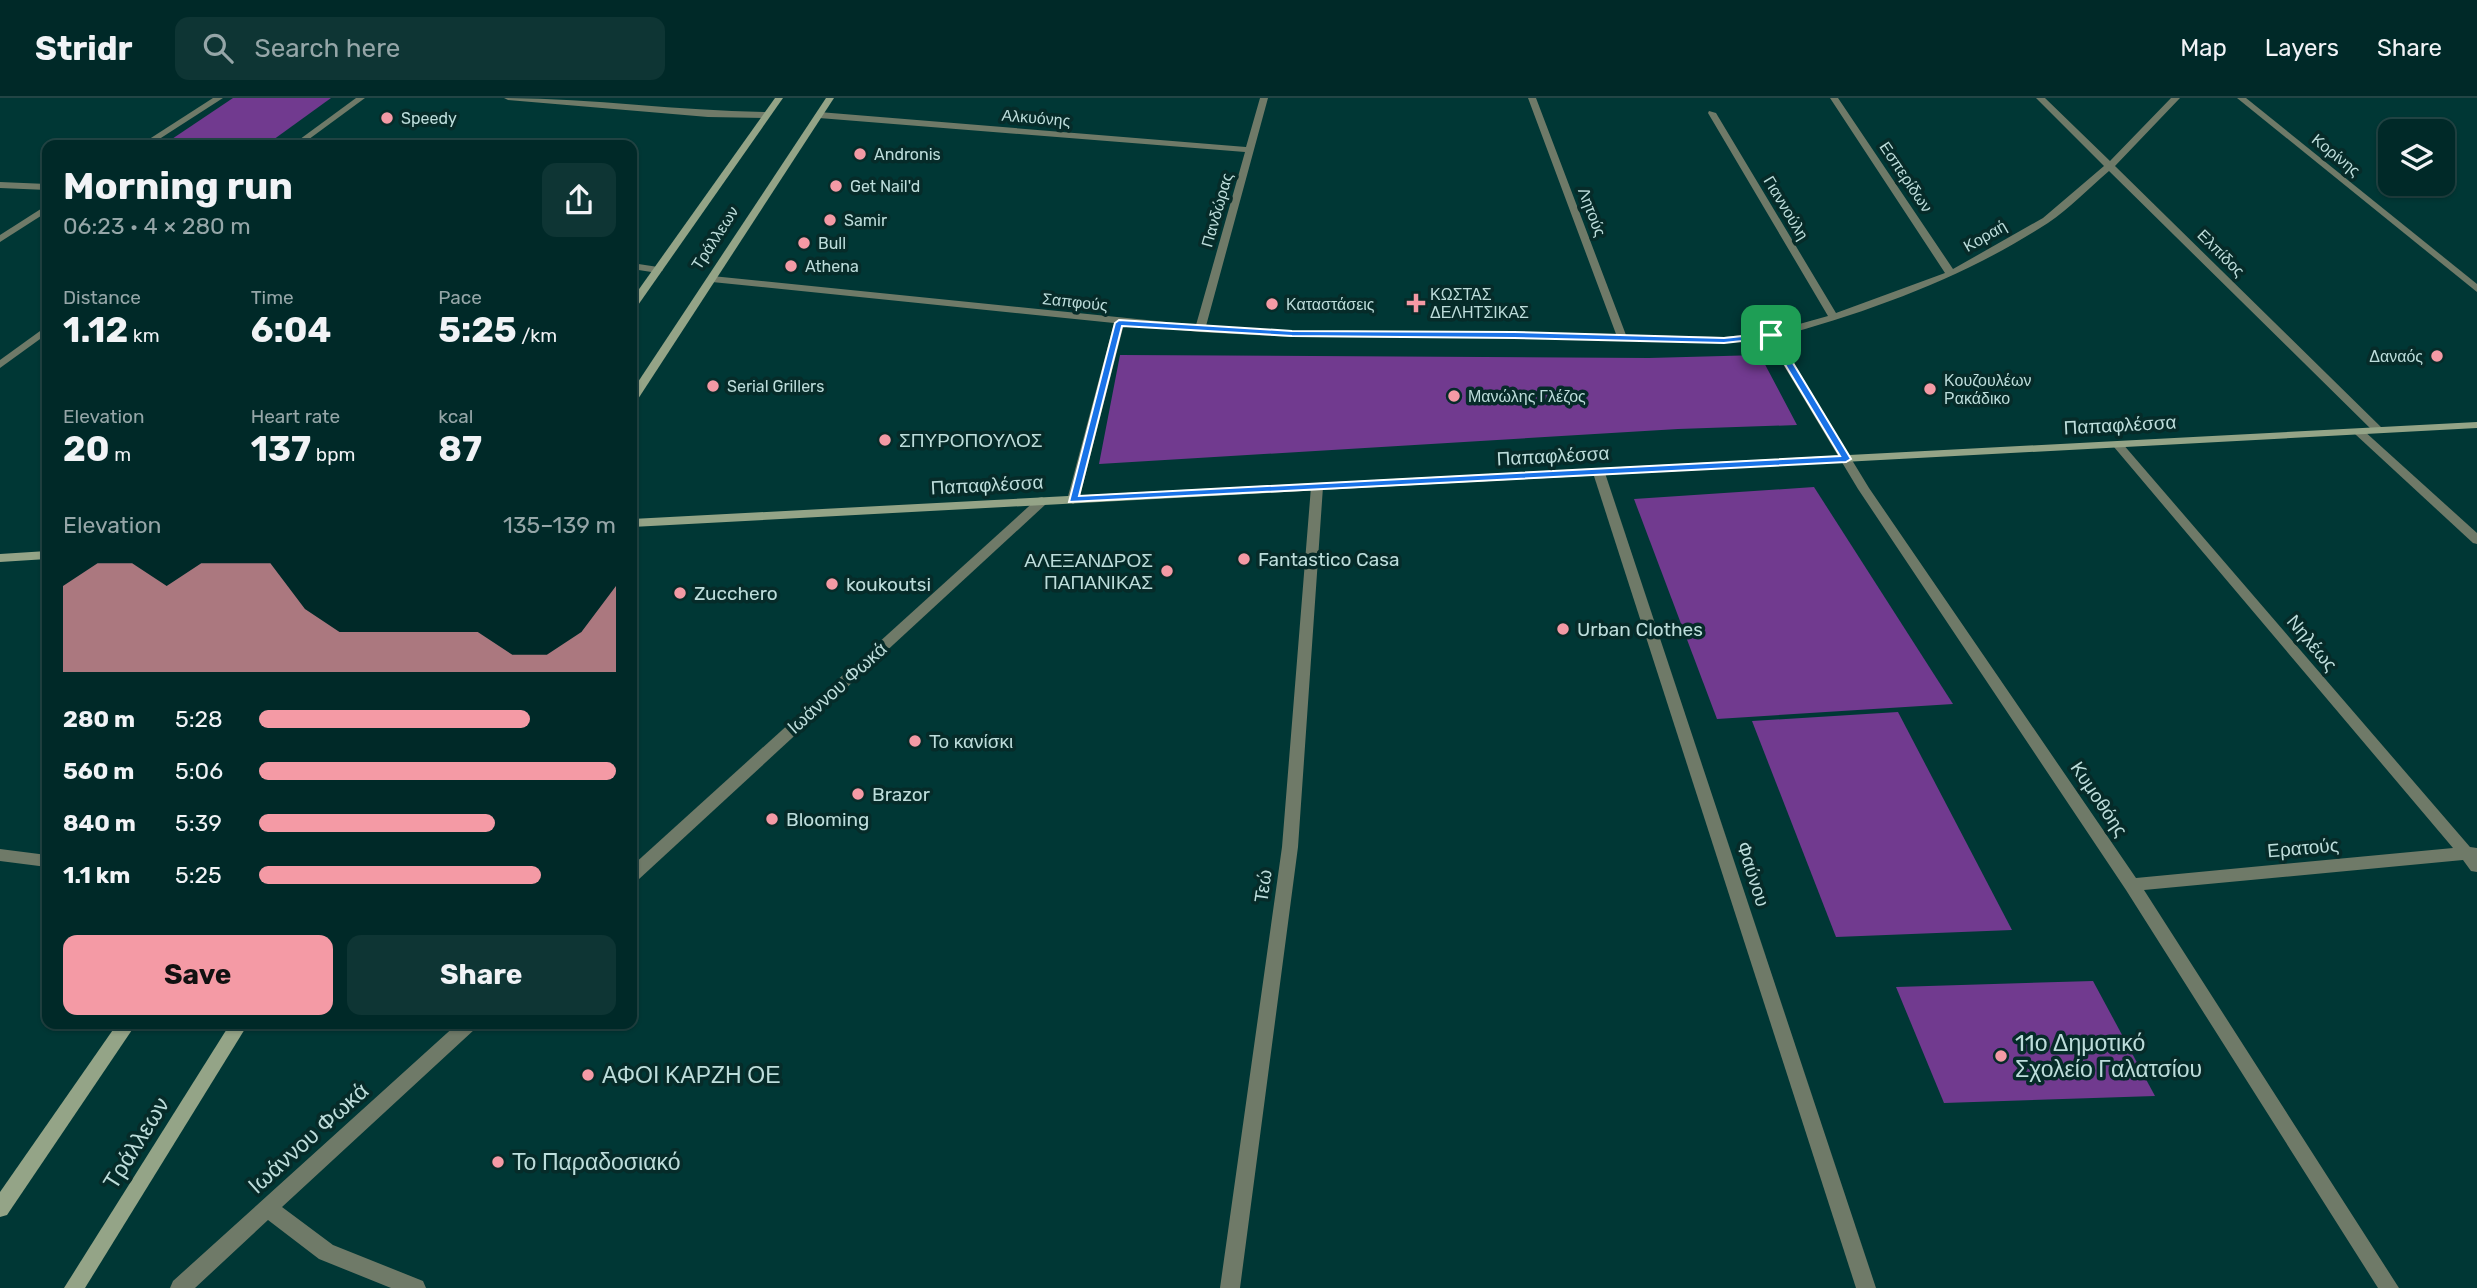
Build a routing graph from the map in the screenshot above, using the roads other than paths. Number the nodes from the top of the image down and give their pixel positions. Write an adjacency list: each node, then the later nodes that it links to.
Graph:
1 (219, 98): 15 (street)
2 (361, 98): 16 (street)
3 (508, 98): 13 (street)
4 (779, 98): 13 (street, Τράλλεων)
5 (830, 98): 14 (street, Τράλλεων)
6 (1264, 98): 17 (street, Πανδώρας)
7 (1532, 98): 34 (street, Λητούς)
8 (1834, 98): 25 (street, Εσπερίδων)
9 (2040, 98): 18 (street, Ελπίδος)
10 (2176, 98): 18 (street, Κοραή)
11 (2241, 98): 27 (street, Κορίνης)
12 (1712, 113): 29 (street, Γιαννούλη)
13 (766, 115): 24 (street, Τράλλεων)
14 (819, 115): 17 (street, Αλκυόνης); 26 (street, Τράλλεων)
15 (152, 140)
16 (303, 140)
17 (1250, 150): 31 (street, Πανδώρας)
18 (2111, 165): 25 (street, Κοραή); 38 (street, Ελπίδος)
19 (0, 185): 20 (street)
20 (42, 187)
21 (42, 211): 22 (street)
22 (0, 239)
23 (637, 267): 24 (street)
24 (658, 270): 28 (street, Τράλλεων)
25 (1951, 274): 29 (street, Κοραή)
26 (712, 279): 30 (street, Σαπφούς); 36 (street, Τράλλεων)
27 (2477, 289)
28 (637, 299)
29 (1834, 318): 33 (street, Κοραή)
30 (1119, 323): 31 (street, Σαπφούς); 44 (street)
31 (1200, 329): 34 (street, Σαπφούς)
32 (42, 333): 35 (street)
33 (1771, 335): 34 (street, Σαπφούς); 41 (street, Κυμοθόης)
34 (1622, 337)
35 (0, 365)
36 (637, 392)
37 (2477, 425): 38 (street, Παπαφλέσσα)
38 (2379, 431): 39 (street, Παπαφλέσσα)
39 (2359, 432): 40 (street, Παπαφλέσσα); 47 (street)
40 (2118, 445): 41 (street, Παπαφλέσσα); 51 (street, Νηλέως)
41 (1846, 459): 42 (street, Παπαφλέσσα); 54 (street, Κυμοθόης)
42 (1599, 473): 43 (street, Παπαφλέσσα); 64 (street, Φαύνου)
43 (1317, 487): 44 (street, Παπαφλέσσα); 63 (street, Τεώ)
44 (1073, 500): 45 (street, Παπαφλέσσα)
45 (1041, 501): 46 (street, Παπαφλέσσα); 53 (street, Ιωάννου Φωκά)
46 (637, 523)
47 (2477, 540)
48 (42, 555): 49 (street)
49 (0, 558)
50 (0, 855): 52 (street)
51 (2474, 857): 54 (street, Ερατούς)
52 (42, 861)
53 (637, 871)
54 (2132, 885): 65 (street, Κυμοθόης)
55 (124, 1029): 58 (street)
56 (236, 1029): 60 (street, Τράλλεων)
57 (465, 1029): 59 (street, Ιωάννου Φωκά)
58 (0, 1208)
59 (268, 1208): 61 (street, Ιωάννου Φωκά); 62 (street)
60 (74, 1288)
61 (180, 1288)
62 (416, 1288)
63 (1230, 1288)
64 (1866, 1288)
65 (2389, 1288)

